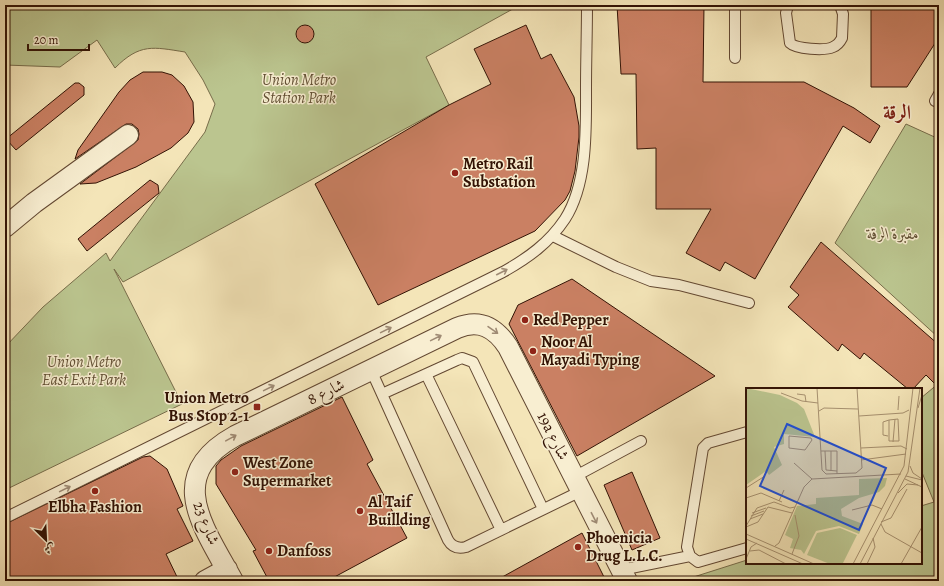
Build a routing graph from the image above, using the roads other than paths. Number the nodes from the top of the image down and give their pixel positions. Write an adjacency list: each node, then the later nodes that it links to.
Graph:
1 (587, 5): 8 (lane)
2 (735, 5): 5 (lane)
3 (788, 5): 4 (lane)
4 (840, 5)
5 (735, 58)
6 (128, 135): 7 (street)
7 (5, 227)
8 (553, 236): 9 (lane); 19 (lane, one-way to 8)
9 (749, 303)
10 (457, 328): 11 (street, شارع 8, one-way to 10); 17 (street, 19a شارع, one-way to 17)
11 (371, 370): 13 (lane); 16 (street, شارع 8, one-way to 11)
12 (426, 374): 13 (lane); 18 (lane); 20 (lane)
13 (382, 394): 20 (lane)
14 (746, 432): 22 (lane)
15 (641, 441): 17 (lane)
16 (201, 463): 23 (street, شارع 23)
17 (577, 484): 18 (lane); 24 (street, 19a شارع, one-way to 24)
18 (543, 509): 20 (lane)
19 (5, 518)
20 (501, 530)
21 (746, 548): 22 (lane)
22 (690, 556): 24 (lane)
23 (230, 575): 25 (street)
24 (624, 576)
25 (205, 581)

